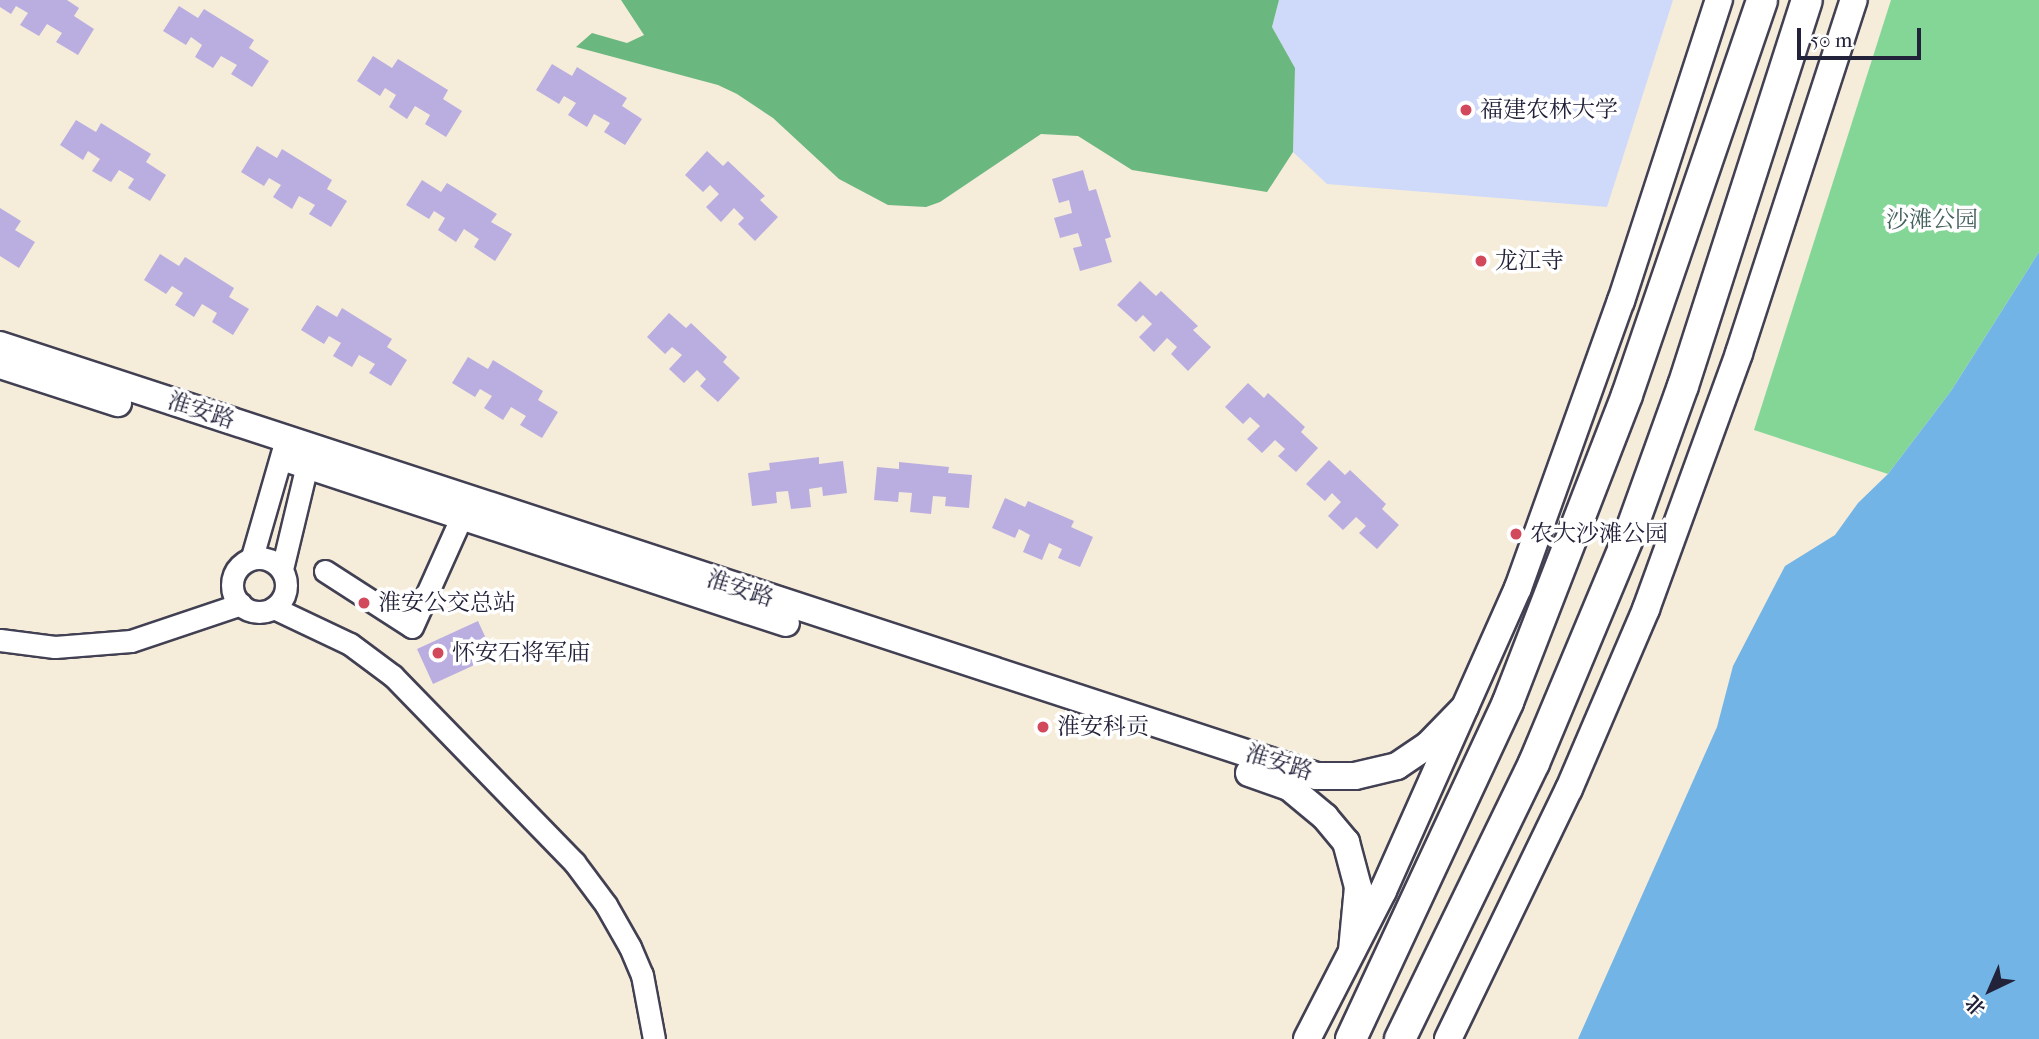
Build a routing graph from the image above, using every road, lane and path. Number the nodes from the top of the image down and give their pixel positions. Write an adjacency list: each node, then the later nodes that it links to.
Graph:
1 (1719, 0): 16 (main road)
2 (1762, 0): 20 (highway)
3 (1807, 0): 21 (highway)
4 (1854, 0): 22 (main road)
5 (0, 345): 7 (main road, 淮安路)
6 (0, 365): 7 (main road, 淮安路)
7 (283, 448): 8 (main road, 淮安路); 10 (street)
8 (309, 456): 9 (main road, 淮安路); 11 (street); 16 (main road, 淮安路)
9 (462, 516): 12 (street); 17 (main road, 淮安路)
10 (252, 557): 11 (street); 13 (street)
11 (282, 569): 14 (street)
12 (324, 571)
13 (241, 604): 14 (street); 15 (street)
14 (274, 608): 18 (street)
15 (0, 640)
16 (1465, 707): 17 (main road)
17 (1352, 951): 19 (main road)
18 (654, 1039)
19 (1307, 1039)
20 (1351, 1039)
21 (1400, 1039)
22 (1448, 1039)

